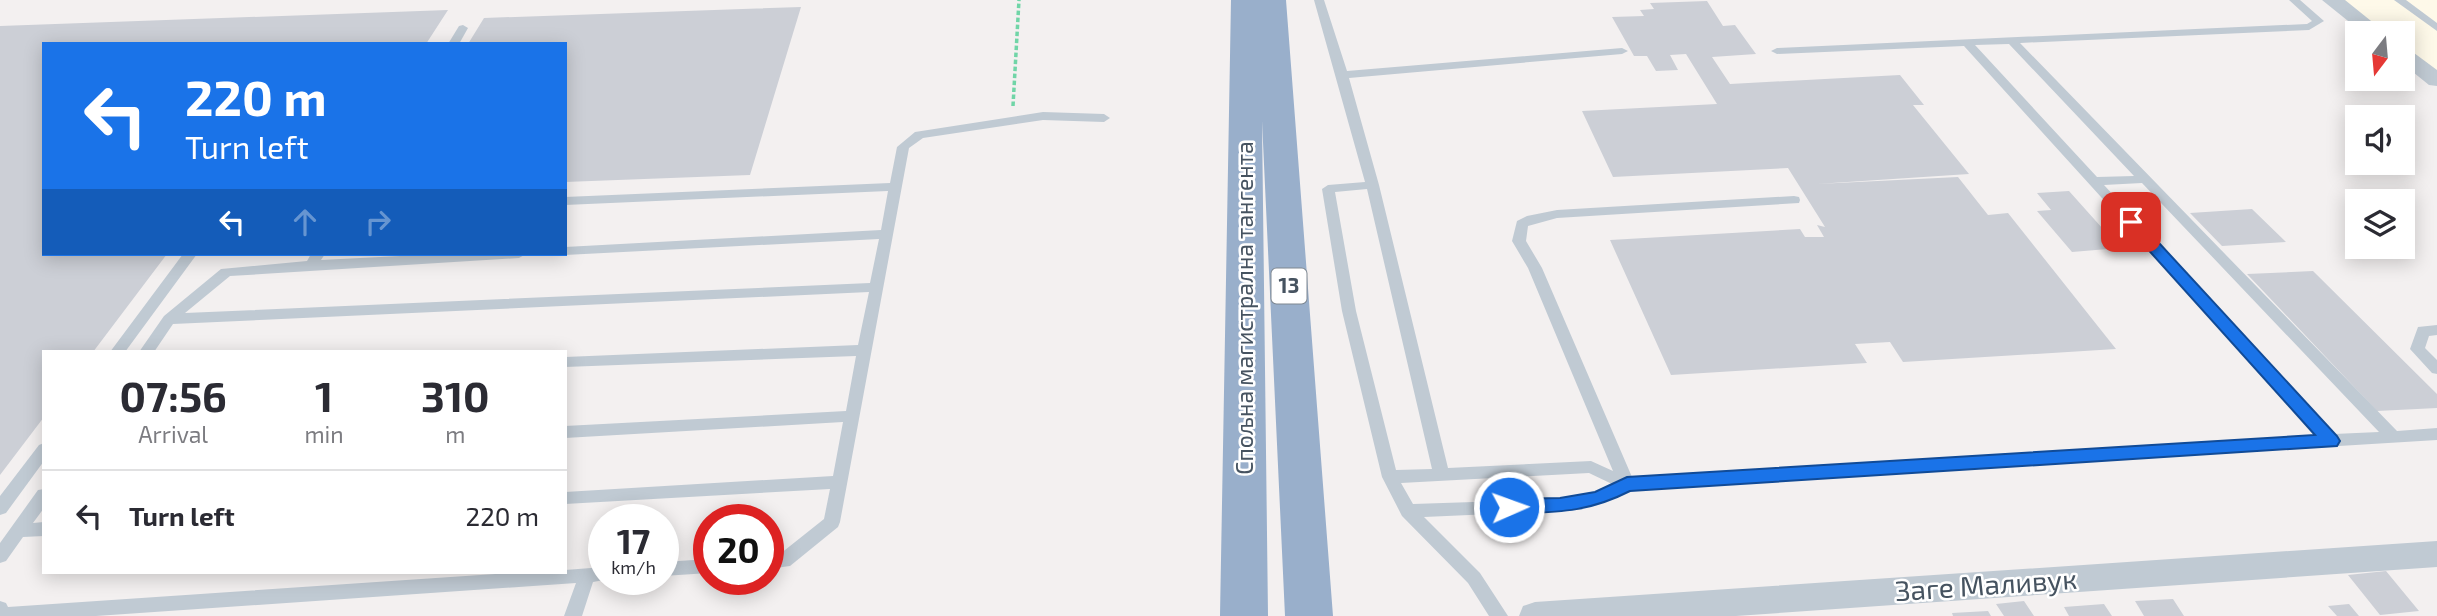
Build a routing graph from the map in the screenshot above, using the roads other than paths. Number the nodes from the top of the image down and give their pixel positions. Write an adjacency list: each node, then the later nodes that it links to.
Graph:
1 (1319, 0): 15 (lane)
2 (2294, 0): 9 (lane)
3 (2332, 0): 6 (street)
4 (2399, 0): 8 (lane)
5 (1267, 4): 60 (highway, Спољна магистрална тангента / 13); 61 (highway, Спољна магистрална тангента / 13)
6 (2360, 21)
7 (463, 28): 10 (lane)
8 (2437, 28)
9 (2012, 41): 11 (lane); 18 (lane)
10 (454, 42)
11 (1967, 43): 13 (lane); 19 (lane)
12 (1622, 51): 15 (lane)
13 (1777, 51)
14 (2415, 63): 16 (street)
15 (1343, 75): 20 (lane)
16 (2437, 80)
17 (1104, 118): 21 (lane)
18 (2146, 179): 19 (lane); 40 (lane)
19 (2094, 181): 41 (lane)
20 (1373, 185): 43 (lane); 44 (lane)
21 (896, 187): 23 (lane); 24 (lane)
22 (1794, 200): 46 (lane)
23 (567, 201)
24 (887, 234): 25 (lane); 29 (lane)
25 (567, 251)
26 (189, 256): 32 (lane)
27 (437, 256): 28 (lane)
28 (314, 259): 30 (lane)
29 (877, 287): 30 (lane); 34 (lane)
30 (169, 319): 33 (lane)
31 (2437, 330): 36 (lane)
32 (118, 350)
33 (147, 350)
34 (865, 350): 35 (lane); 37 (lane)
35 (567, 362)
36 (2437, 369)
37 (852, 416): 38 (lane); 45 (lane)
38 (567, 432)
39 (2437, 435): 40 (lane)
40 (2394, 437): 41 (lane)
41 (2331, 441): 46 (lane)
42 (42, 452): 49 (lane)
43 (1442, 476): 44 (lane); 46 (lane)
44 (1391, 477): 50 (lane)
45 (839, 482): 48 (lane); 55 (lane)
46 (1627, 484): 50 (lane)
47 (42, 498): 52 (lane)
48 (567, 498)
49 (0, 508)
50 (1408, 511): 62 (lane)
51 (42, 529): 52 (lane)
52 (18, 531): 54 (lane)
53 (2437, 554): 63 (street, Заге Маливук)
54 (0, 556)
55 (784, 561)
56 (588, 574): 58 (lane)
57 (588, 587): 59 (lane)
58 (0, 608)
59 (573, 616)
60 (1244, 616)
61 (1309, 616)
62 (1499, 616)
63 (1535, 616)

